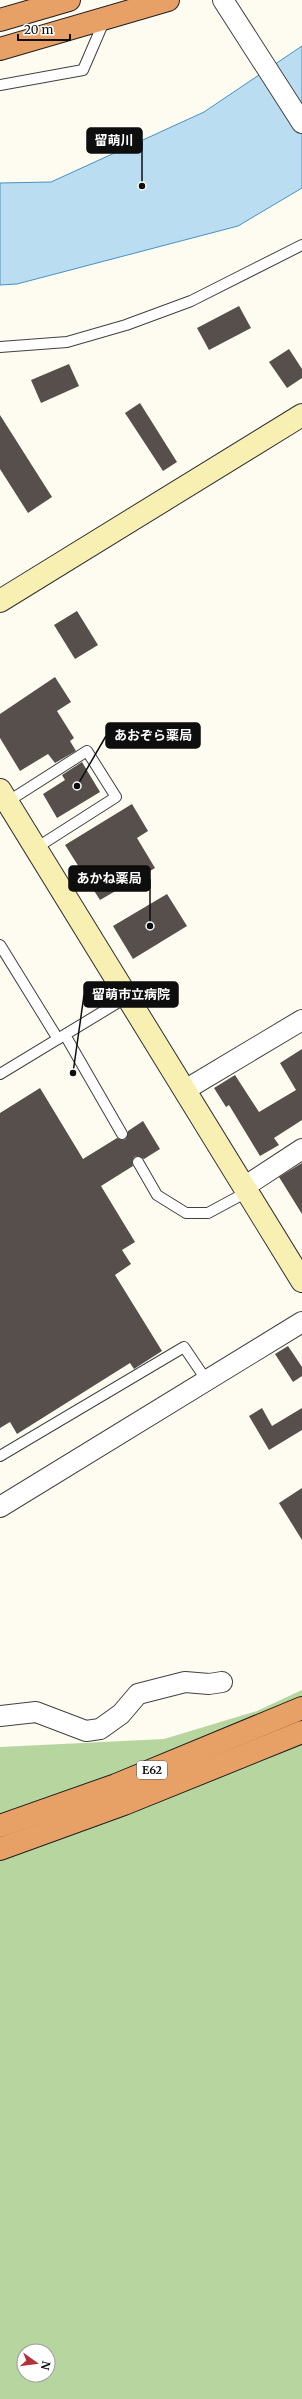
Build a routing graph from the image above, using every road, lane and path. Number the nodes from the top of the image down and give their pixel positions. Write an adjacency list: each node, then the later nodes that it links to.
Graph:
1 (69, 0): 5 (highway)
2 (168, 0): 4 (highway)
3 (223, 0): 8 (street)
4 (105, 19): 6 (highway); 7 (lane)
5 (0, 20)
6 (0, 49)
7 (0, 85)
8 (302, 123)
9 (302, 245): 10 (lane)
10 (0, 347)
11 (302, 416): 12 (street)
12 (0, 601)
13 (4, 796): 14 (street); 14 (lane)
14 (36, 848): 16 (street)
15 (0, 945): 18 (lane)
16 (128, 997): 18 (lane); 20 (street)
17 (302, 1020): 20 (street)
18 (62, 1037): 19 (lane); 21 (lane)
19 (0, 1074)
20 (185, 1090): 24 (street)
21 (122, 1134)
22 (302, 1149): 24 (street)
23 (138, 1162): 24 (lane)
24 (246, 1189): 25 (street)
25 (302, 1281)
26 (302, 1322): 27 (street)
27 (207, 1381): 28 (lane); 29 (street)
28 (0, 1456)
29 (0, 1507)
30 (222, 1682): 32 (street)
31 (302, 1708): 34 (highway, E62)
32 (0, 1716)
33 (302, 1732): 35 (highway, E62)
34 (0, 1826)
35 (0, 1849)

